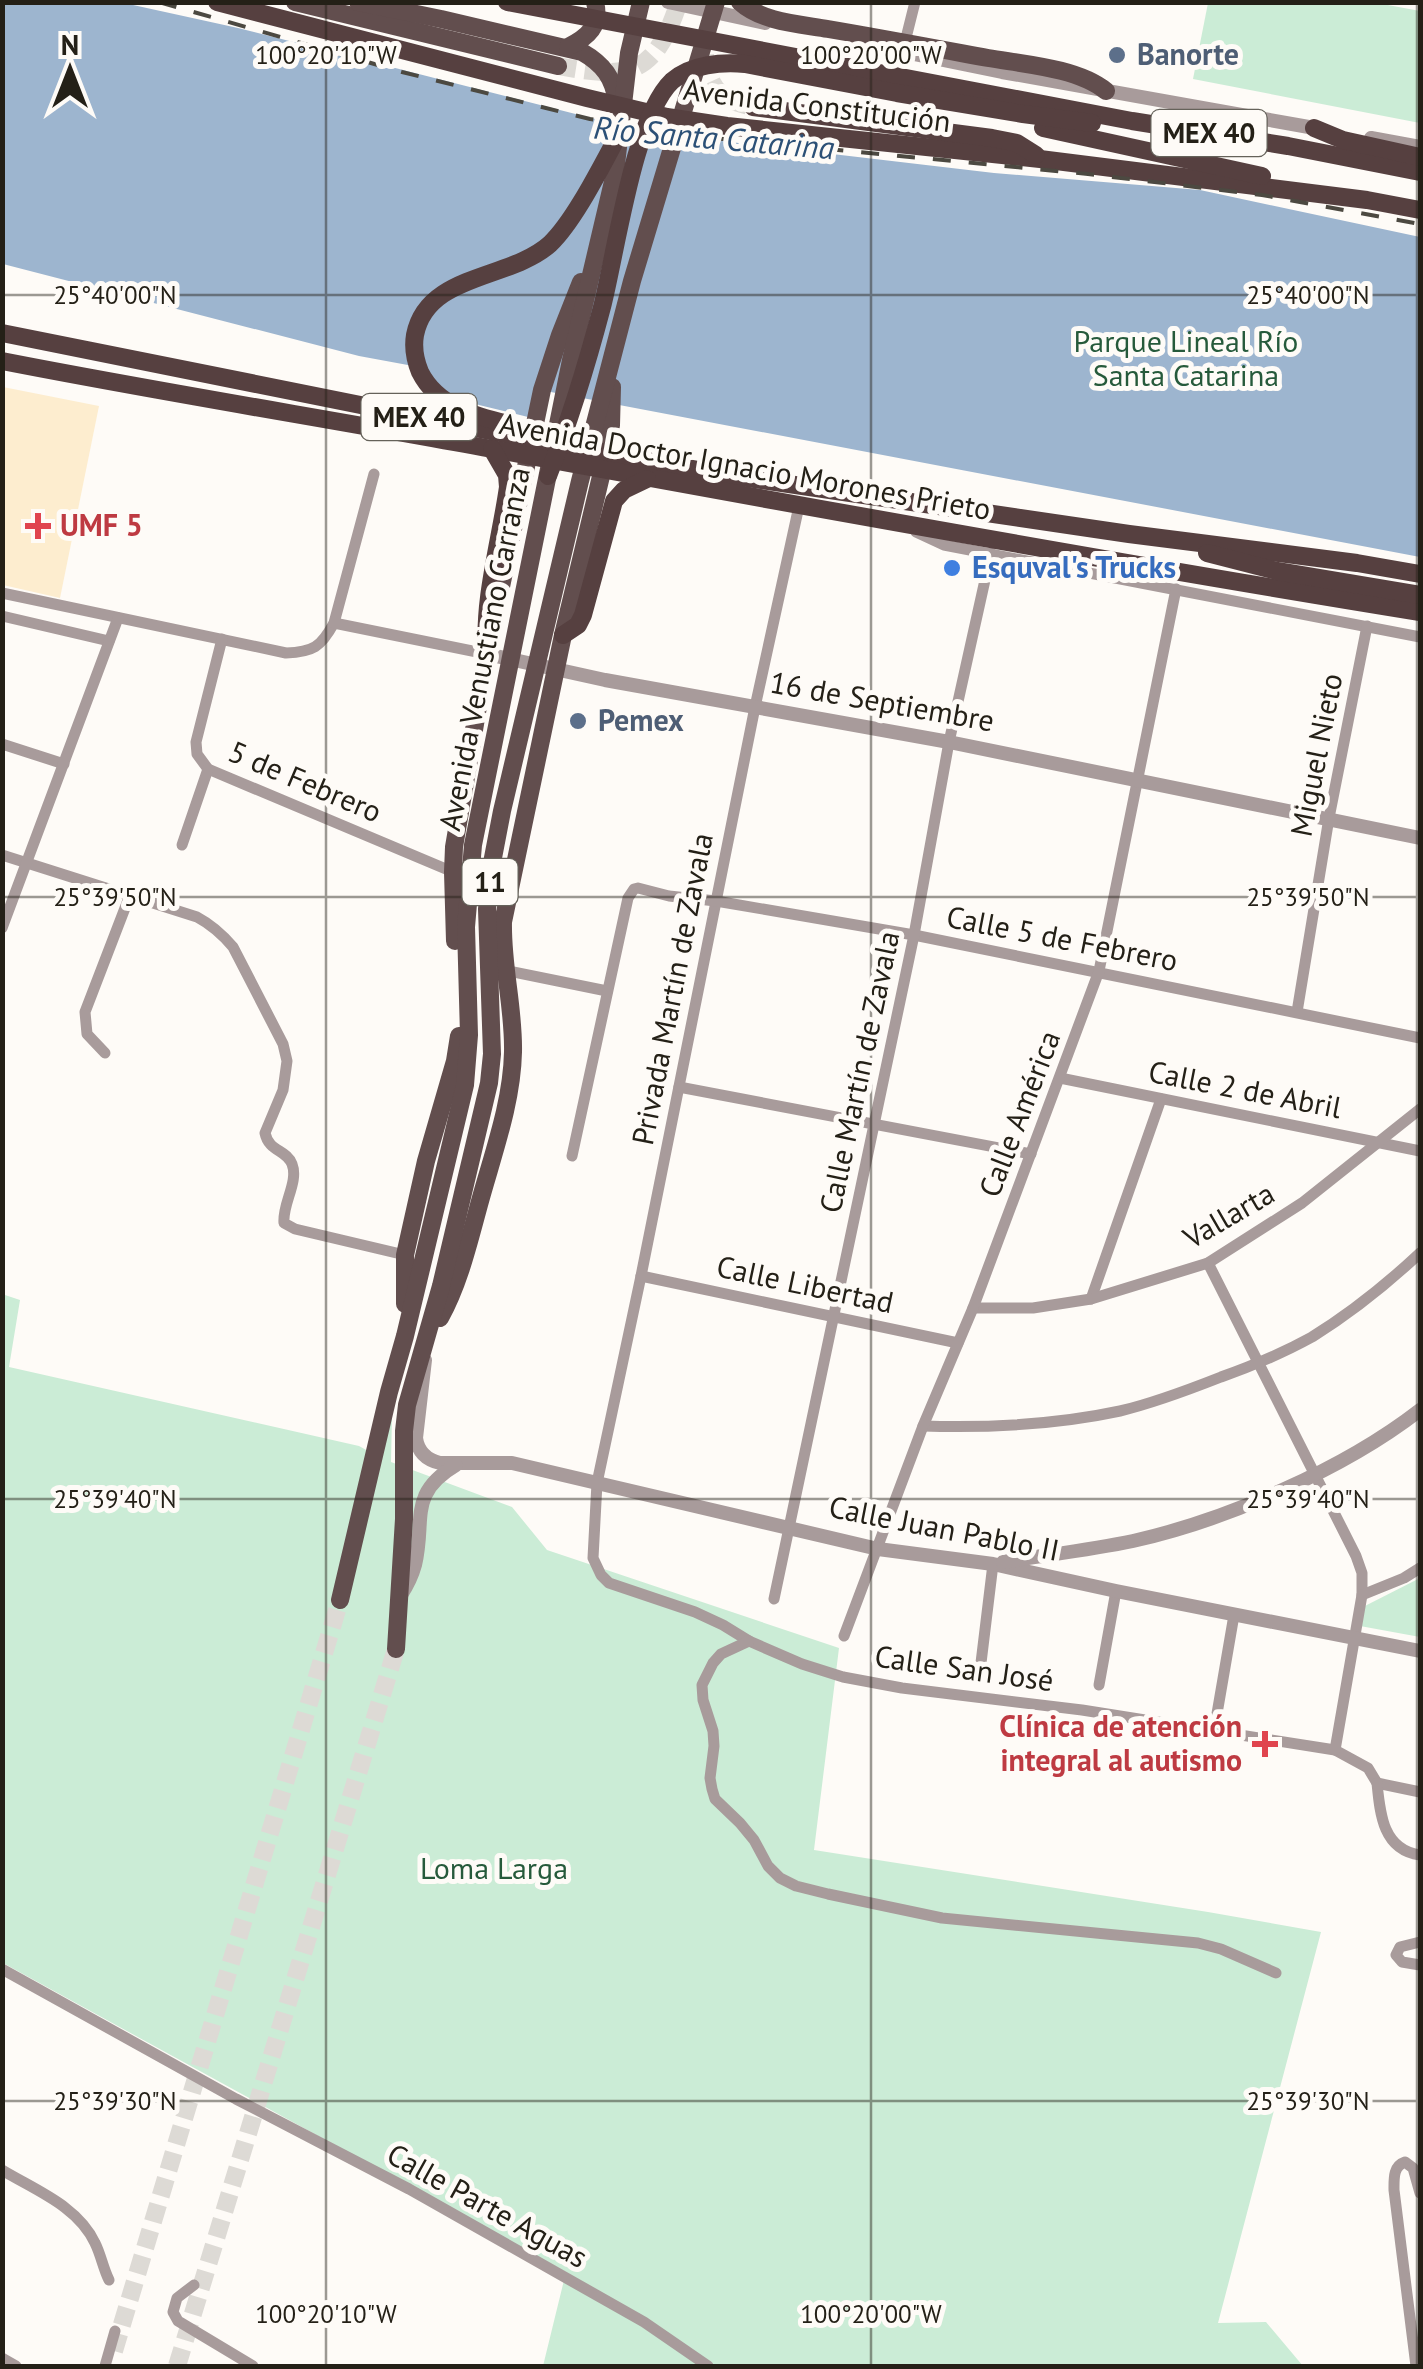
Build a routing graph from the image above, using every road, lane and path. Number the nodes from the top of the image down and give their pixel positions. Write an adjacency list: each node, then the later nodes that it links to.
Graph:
1 (216, 2): 23 (highway, Avenida Constitución / MEX 40)
2 (295, 2): 13 (main road)
3 (358, 2): 12 (main road)
4 (507, 2): 18 (highway, Avenida Constitución / MEX 40)
5 (595, 2): 12 (main road)
6 (641, 2): 14 (main road, Avenida Venustiano Carranza / 11)
7 (668, 2): 15 (street)
8 (716, 2): 30 (main road, Avenida Venustiano Carranza / 11)
9 (740, 2): 11 (main road)
10 (915, 2): 11 (street)
11 (906, 42): 15 (main road)
12 (568, 47): 14 (main road)
13 (558, 66)
14 (620, 86): 19 (main road, Avenida Venustiano Carranza / 11)
15 (1106, 91): 20 (street)
16 (897, 93): 18 (highway); 25 (highway); 33 (highway)
17 (753, 107): 23 (highway)
18 (1132, 121): 24 (highway, Avenida Constitución / MEX 40)
19 (619, 126): 27 (main road, Avenida Venustiano Carranza / 11); 35 (highway)
20 (1314, 128): 21 (street); 22 (highway)
21 (1420, 147)
22 (1420, 157)
23 (1040, 159): 25 (highway, Avenida Constitución / MEX 40)
24 (1420, 172)
25 (1367, 200): 26 (highway, Avenida Constitución / MEX 40)
26 (1420, 210)
27 (598, 246): 33 (main road, Avenida Venustiano Carranza / 11); 44 (main road)
28 (2, 332): 35 (highway, Avenida Doctor Ignacio Morones Prieto / MEX 40)
29 (2, 361): 31 (highway, Avenida Doctor Ignacio Morones Prieto / MEX 40)
30 (612, 362): 50 (main road); 100 (main road, Avenida Venustiano Carranza / 11)
31 (492, 449): 34 (highway, Avenida Doctor Ignacio Morones Prieto / MEX 40); 54 (highway)
32 (374, 474): 48 (street)
33 (548, 476): 98 (main road, Avenida Venustiano Carranza / 11)
34 (647, 479): 36 (highway, Avenida Doctor Ignacio Morones Prieto / MEX 40); 50 (highway)
35 (838, 492): 38 (highway, Avenida Doctor Ignacio Morones Prieto / MEX 40)
36 (799, 506): 37 (highway, Avenida Doctor Ignacio Morones Prieto / MEX 40); 57 (street, Privada Martín de Zavala)
37 (898, 524): 39 (street); 45 (highway, Avenida Doctor Ignacio Morones Prieto / MEX 40)
38 (1129, 534): 40 (highway, Avenida Doctor Ignacio Morones Prieto / MEX 40); 43 (highway, MEX 40)
39 (991, 553): 41 (street); 59 (street, Calle Martín de Zavala)
40 (1420, 574)
41 (1176, 589): 49 (street); 63 (street, Calle América)
42 (2, 593): 47 (street)
43 (1420, 595)
44 (498, 608): 50 (main road); 54 (main road)
45 (1420, 614)
46 (2, 616): 53 (street)
47 (118, 618): 52 (street); 53 (street)
48 (334, 623): 52 (street); 54 (street, 16 de Septiembre)
49 (1367, 626): 51 (street); 64 (street, Miguel Nieto)
50 (564, 635): 55 (main road)
51 (1420, 638)
52 (222, 639): 62 (street, 5 de Febrero)
53 (109, 641): 61 (street)
54 (487, 654): 55 (street, 16 de Septiembre); 56 (main road)
55 (556, 670): 57 (street, 16 de Septiembre); 58 (main road)
56 (480, 699): 58 (main road); 69 (main road)
57 (755, 707): 59 (street, 16 de Septiembre); 71 (street, Privada Martín de Zavala)
58 (546, 725): 74 (main road)
59 (949, 742): 63 (street, 16 de Septiembre); 73 (street, Calle Martín de Zavala)
60 (2, 744): 61 (street)
61 (64, 764): 68 (street)
62 (208, 769): 66 (street); 69 (street, 5 de Febrero)
63 (1139, 780): 64 (street, 16 de Septiembre); 75 (street, Calle América)
64 (1328, 818): 65 (street, 16 de Septiembre); 77 (street, Miguel Nieto)
65 (1420, 838)
66 (182, 844)
67 (2, 855): 68 (street)
68 (26, 862): 70 (street); 72 (street)
69 (453, 872): 80 (main road)
70 (130, 895): 79 (street); 92 (street)
71 (716, 901): 73 (street, Calle 5 de Febrero); 76 (street, Calle 5 de Febrero); 83 (street, Privada Martín de Zavala)
72 (2, 928)
73 (914, 935): 75 (street, Calle 5 de Febrero); 86 (street, Calle Martín de Zavala)
74 (504, 970): 76 (street); 81 (main road)
75 (1100, 971): 77 (street, Calle 5 de Febrero); 82 (street, Calle América)
76 (607, 991): 90 (street)
77 (1297, 1012): 78 (street, Calle 5 de Febrero)
78 (1420, 1038)
79 (105, 1053)
80 (455, 1061): 81 (main road); 92 (main road)
81 (511, 1076): 100 (main road)
82 (1060, 1078): 84 (street, Calle 2 de Abril); 89 (street, Calle América)
83 (679, 1087): 86 (street); 94 (street, Privada Martín de Zavala)
84 (1161, 1099): 87 (street, Calle 2 de Abril); 95 (street)
85 (1420, 1109): 87 (street, Vallarta)
86 (874, 1126): 89 (street); 97 (street, Calle Martín de Zavala)
87 (1380, 1143): 88 (street, Calle 2 de Abril); 93 (street, Vallarta)
88 (1420, 1151)
89 (1031, 1154): 96 (street, Calle América)
90 (572, 1156)
91 (1420, 1253): 101 (street)
92 (405, 1254): 98 (main road)
93 (1208, 1262): 95 (street, Vallarta); 101 (street)
94 (641, 1276): 97 (street, Calle Libertad); 106 (street, Privada Martín de Zavala)
95 (1092, 1298): 96 (street, Vallarta)
96 (973, 1308): 99 (street, Calle América)
97 (835, 1317): 99 (street, Calle Libertad); 107 (street, Calle Martín de Zavala)
98 (405, 1336): 114 (main road, Avenida Venustiano Carranza / 11)
99 (958, 1343): 103 (street, Calle América)
100 (426, 1345): 104 (street, Calle Juan Pablo II); 113 (main road, Avenida Venustiano Carranza / 11)
101 (1258, 1363): 103 (street); 105 (street)
102 (1420, 1410): 105 (street)
103 (922, 1426): 108 (street, Calle América)
104 (458, 1464): 106 (street, Calle Juan Pablo II); 113 (street)
105 (1315, 1474): 109 (street); 112 (street)
106 (597, 1483): 107 (street, Calle Juan Pablo II); 119 (street, Calle San José)
107 (789, 1526): 108 (street, Calle Juan Pablo II); 115 (street, Calle Martín de Zavala)
108 (878, 1548): 109 (street, Calle Juan Pablo II); 117 (street, Calle América)
109 (993, 1564): 111 (street, Calle Juan Pablo II); 122 (street)
110 (1420, 1568): 112 (street)
111 (1116, 1591): 116 (street, Calle Juan Pablo II); 123 (street)
112 (1362, 1594): 118 (street)
113 (401, 1596): 120 (main road, Avenida Venustiano Carranza / 11)
114 (340, 1600)
115 (774, 1600)
116 (1234, 1615): 118 (street, Calle Juan Pablo II); 124 (street)
117 (844, 1636)
118 (1354, 1637): 121 (street, Calle Juan Pablo II); 125 (street)
119 (749, 1641): 124 (street, Calle San José); 132 (street)
120 (396, 1649)
121 (1420, 1651)
122 (980, 1672)
123 (1099, 1685)
124 (1214, 1731): 125 (street, Calle San José)
125 (1335, 1750): 126 (street, Calle San José)
126 (1377, 1783): 127 (street, Calle San José); 128 (street)
127 (1420, 1792)
128 (1420, 1855)
129 (1420, 1942): 130 (street)
130 (1420, 1965)
131 (2, 1969): 142 (street, Calle Parte Aguas)
132 (1276, 1974)
133 (2, 2170): 135 (street)
134 (1420, 2193): 143 (street)
135 (109, 2280)
136 (194, 2285): 141 (street)
137 (115, 2331): 140 (street)
138 (2, 2358): 139 (street)
139 (16, 2366)
140 (105, 2366)
141 (253, 2366)
142 (708, 2366)
143 (1416, 2366)

